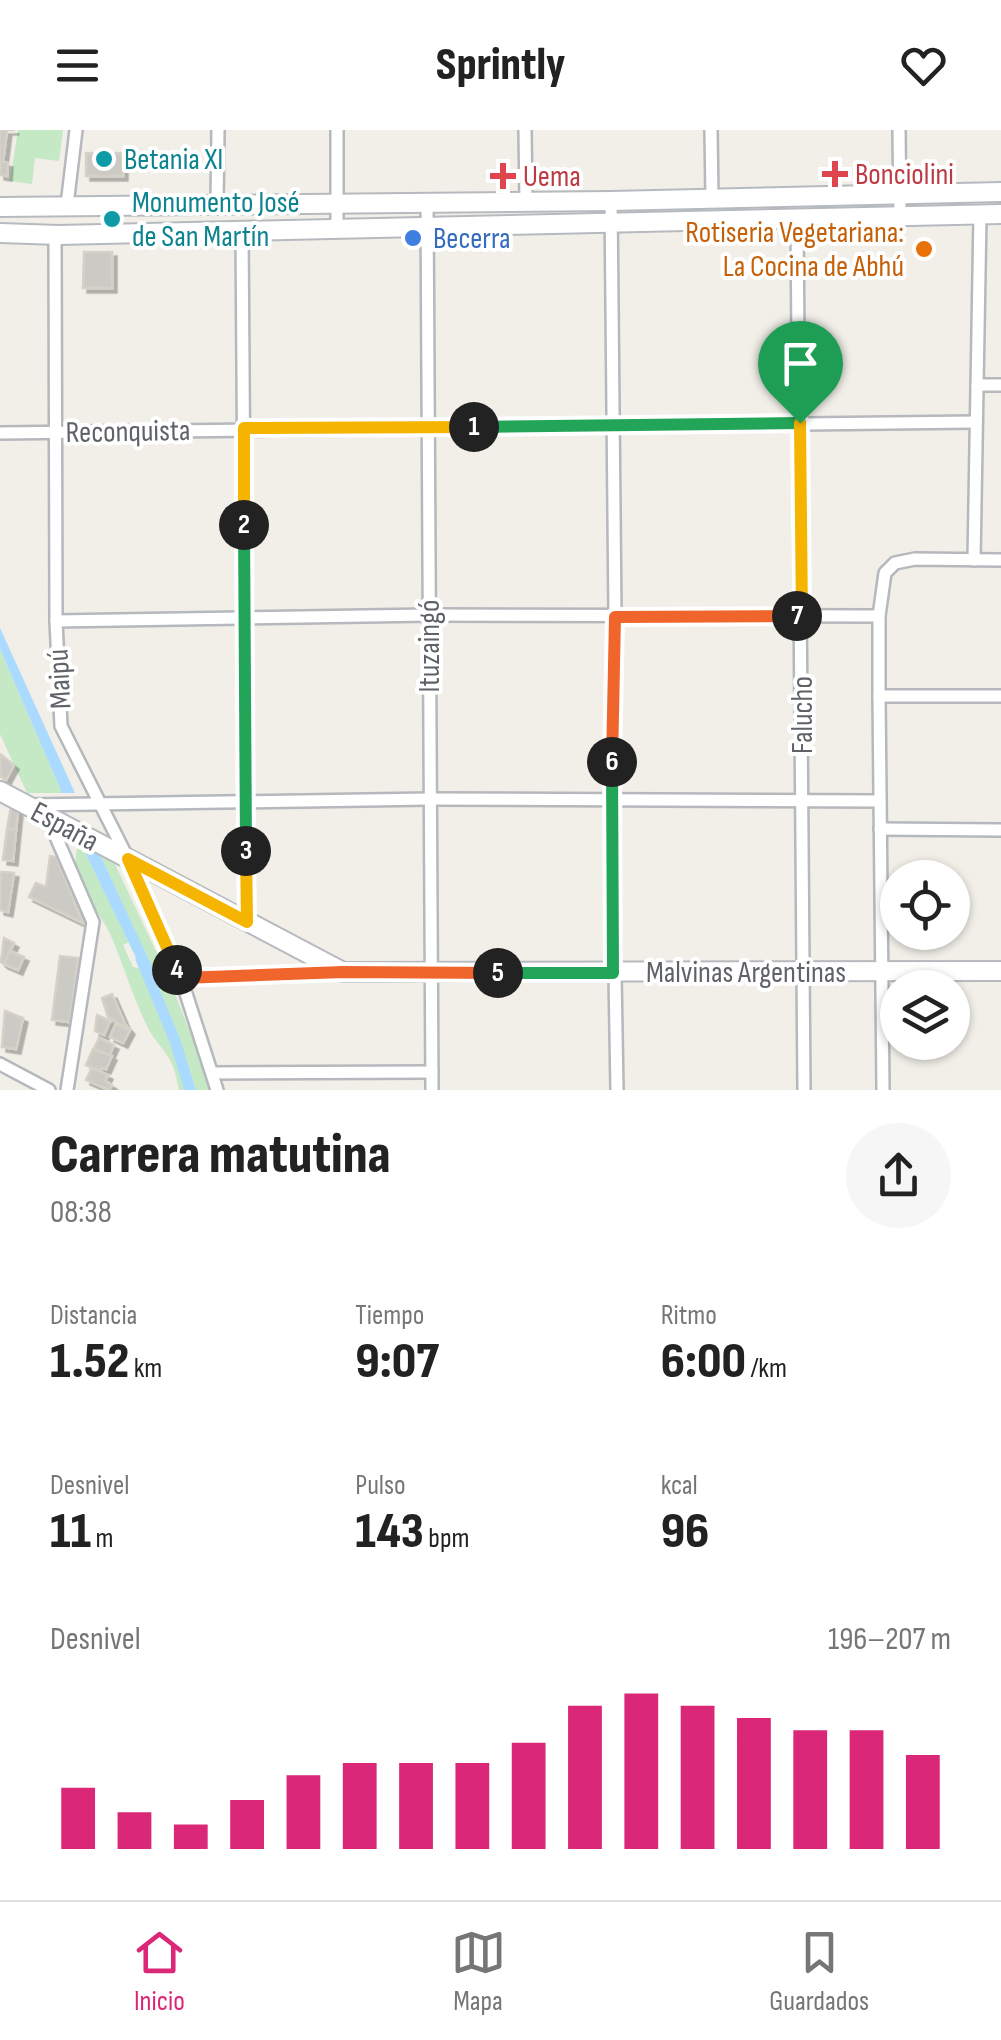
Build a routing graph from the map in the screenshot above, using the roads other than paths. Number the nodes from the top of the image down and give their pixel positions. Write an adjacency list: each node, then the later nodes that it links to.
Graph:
1 (76, 130): 15 (street)
2 (218, 130): 13 (street)
3 (337, 130): 14 (street)
4 (526, 130): 12 (street)
5 (711, 130): 9 (street)
6 (899, 130): 8 (street)
7 (1001, 192): 8 (main road)
8 (900, 193): 9 (main road); 19 (street)
9 (712, 198): 10 (main road)
10 (611, 201): 12 (main road); 21 (street)
11 (427, 202): 12 (main road); 14 (main road); 22 (street, Ituzaingó)
12 (526, 202)
13 (217, 204): 14 (main road); 15 (main road)
14 (337, 204): 23 (street)
15 (60, 205): 16 (main road); 26 (main road)
16 (0, 206)
17 (1001, 214): 18 (main road)
18 (980, 215): 19 (main road); 27 (street)
19 (900, 217): 20 (main road)
20 (797, 220): 21 (main road); 30 (street, Falucho)
21 (611, 222): 22 (main road); 32 (street)
22 (427, 225): 23 (main road); 31 (street, Ituzaingó)
23 (337, 228): 24 (main road)
24 (242, 231): 26 (main road); 33 (street)
25 (0, 233): 26 (main road)
26 (55, 235): 35 (street, Maipú)
27 (977, 385): 28 (street); 29 (street)
28 (1001, 385)
29 (976, 422): 30 (street, Reconquista); 36 (street)
30 (800, 423): 32 (street, Reconquista); 39 (street, Falucho)
31 (428, 427): 32 (street, Reconquista); 33 (street, Reconquista); 38 (street, Ituzaingó)
32 (614, 427): 42 (street)
33 (244, 428): 35 (street, Reconquista); 41 (street)
34 (0, 433): 35 (street, Reconquista)
35 (57, 433): 43 (street, Maipú)
36 (974, 560): 37 (street); 40 (street)
37 (1001, 560)
38 (429, 615): 41 (street); 42 (street); 47 (street, Ituzaingó)
39 (802, 616): 40 (street); 42 (street); 51 (street, Falucho)
40 (879, 616): 44 (street)
41 (245, 617): 43 (street); 50 (street)
42 (615, 617): 48 (street)
43 (56, 621): 52 (street, Maipú)
44 (879, 696): 45 (street); 49 (street)
45 (1001, 696)
46 (0, 791): 53 (main road, España)
47 (430, 798): 48 (street); 50 (street); 65 (street, Ituzaingó)
48 (612, 800): 51 (street); 66 (street)
49 (880, 801): 51 (street); 55 (street)
50 (245, 802): 52 (street); 58 (street)
51 (802, 802): 60 (street, Falucho)
52 (100, 803): 53 (street); 57 (street, Maipú)
53 (28, 806): 54 (main road, España)
54 (47, 815): 57 (main road, España); 73 (street)
55 (880, 829): 56 (street); 59 (street)
56 (1001, 830)
57 (128, 859): 58 (main road, España); 67 (street, Maipú)
58 (247, 922): 64 (main road, España)
59 (882, 970)
60 (802, 971): 61 (main road, Malvinas Argentinas); 66 (main road, Malvinas Argentinas); 77 (street, Falucho)
61 (880, 971)
62 (970, 971): 63 (main road, Malvinas Argentinas)
63 (1001, 971)
64 (343, 972): 65 (main road, Malvinas Argentinas); 67 (street)
65 (431, 973): 66 (main road, Malvinas Argentinas); 70 (street, Ituzaingó)
66 (613, 973): 76 (street)
67 (181, 978): 71 (street, Maipú)
68 (883, 1060): 78 (street)
69 (0, 1064): 72 (street)
70 (432, 1072): 71 (street); 75 (street, Ituzaingó)
71 (213, 1074): 74 (street, Maipú)
72 (49, 1090)
73 (67, 1090)
74 (217, 1090)
75 (432, 1090)
76 (617, 1090)
77 (804, 1090)
78 (884, 1090)

